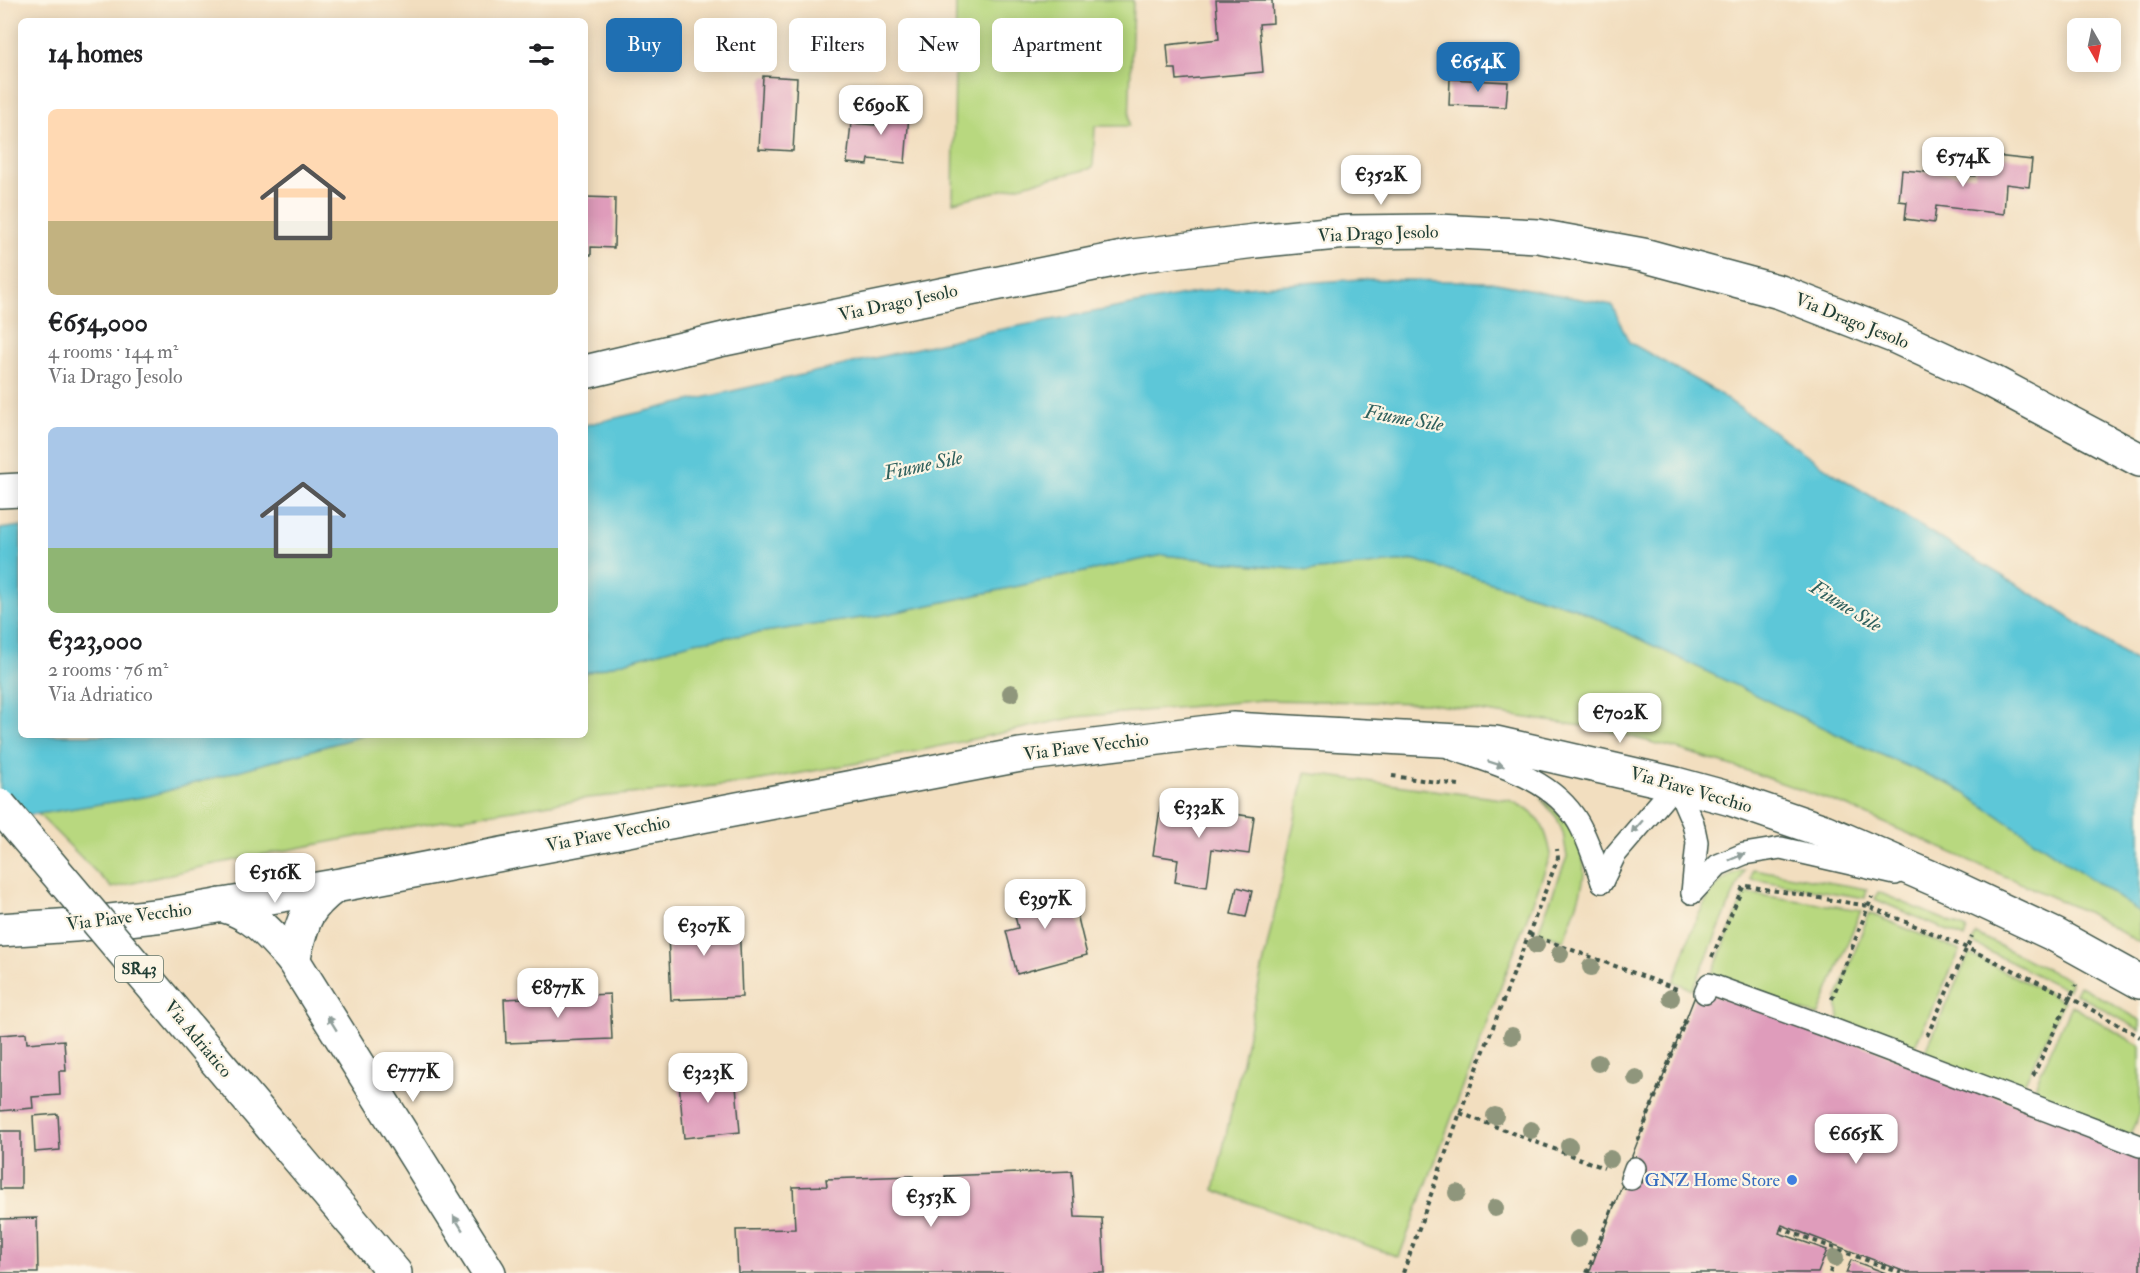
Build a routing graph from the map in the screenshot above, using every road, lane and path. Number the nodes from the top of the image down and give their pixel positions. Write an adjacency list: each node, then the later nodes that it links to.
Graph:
1 (588, 371): 2 (street, Via Drago Jesolo)
2 (2140, 460)
3 (18, 490): 4 (street)
4 (0, 491)
5 (1420, 739): 7 (street, Via Piave Vecchio); 7 (lane); 11 (street, Via Piave Vecchio)
6 (1380, 774): 8 (path)
7 (1676, 784): 12 (street, Via Piave Vecchio); 12 (lane, one-way to 12)
8 (1464, 786)
9 (0, 806): 34 (street, Via Adriatico / SR43, bridge)
10 (1555, 838): 16 (path)
11 (335, 886): 13 (street, Via Piave Vecchio); 18 (street)
12 (1955, 888): 20 (street, Via Piave Vecchio)
13 (221, 905): 15 (street, Via Piave Vecchio); 18 (street)
14 (1868, 906): 17 (path); 19 (path); 23 (path)
15 (0, 930)
16 (1529, 934): 21 (path); 27 (path)
17 (1967, 948): 22 (path); 25 (path)
18 (293, 960): 35 (street, one-way to 18)
19 (1708, 965)
20 (2140, 982)
21 (1694, 997): 23 (lane); 29 (path)
22 (2071, 998): 24 (path); 26 (path)
23 (1821, 1025): 25 (lane)
24 (2140, 1037)
25 (1916, 1061): 26 (lane)
26 (2021, 1101): 28 (lane)
27 (1460, 1113): 30 (path); 36 (path)
28 (2140, 1146)
29 (1634, 1165)
30 (1606, 1169)
31 (1616, 1198): 37 (path)
32 (1780, 1227): 33 (path)
33 (1838, 1249): 38 (path); 39 (path)
34 (394, 1273)
35 (489, 1273)
36 (1403, 1273)
37 (1587, 1273)
38 (1830, 1273)
39 (1901, 1273)

